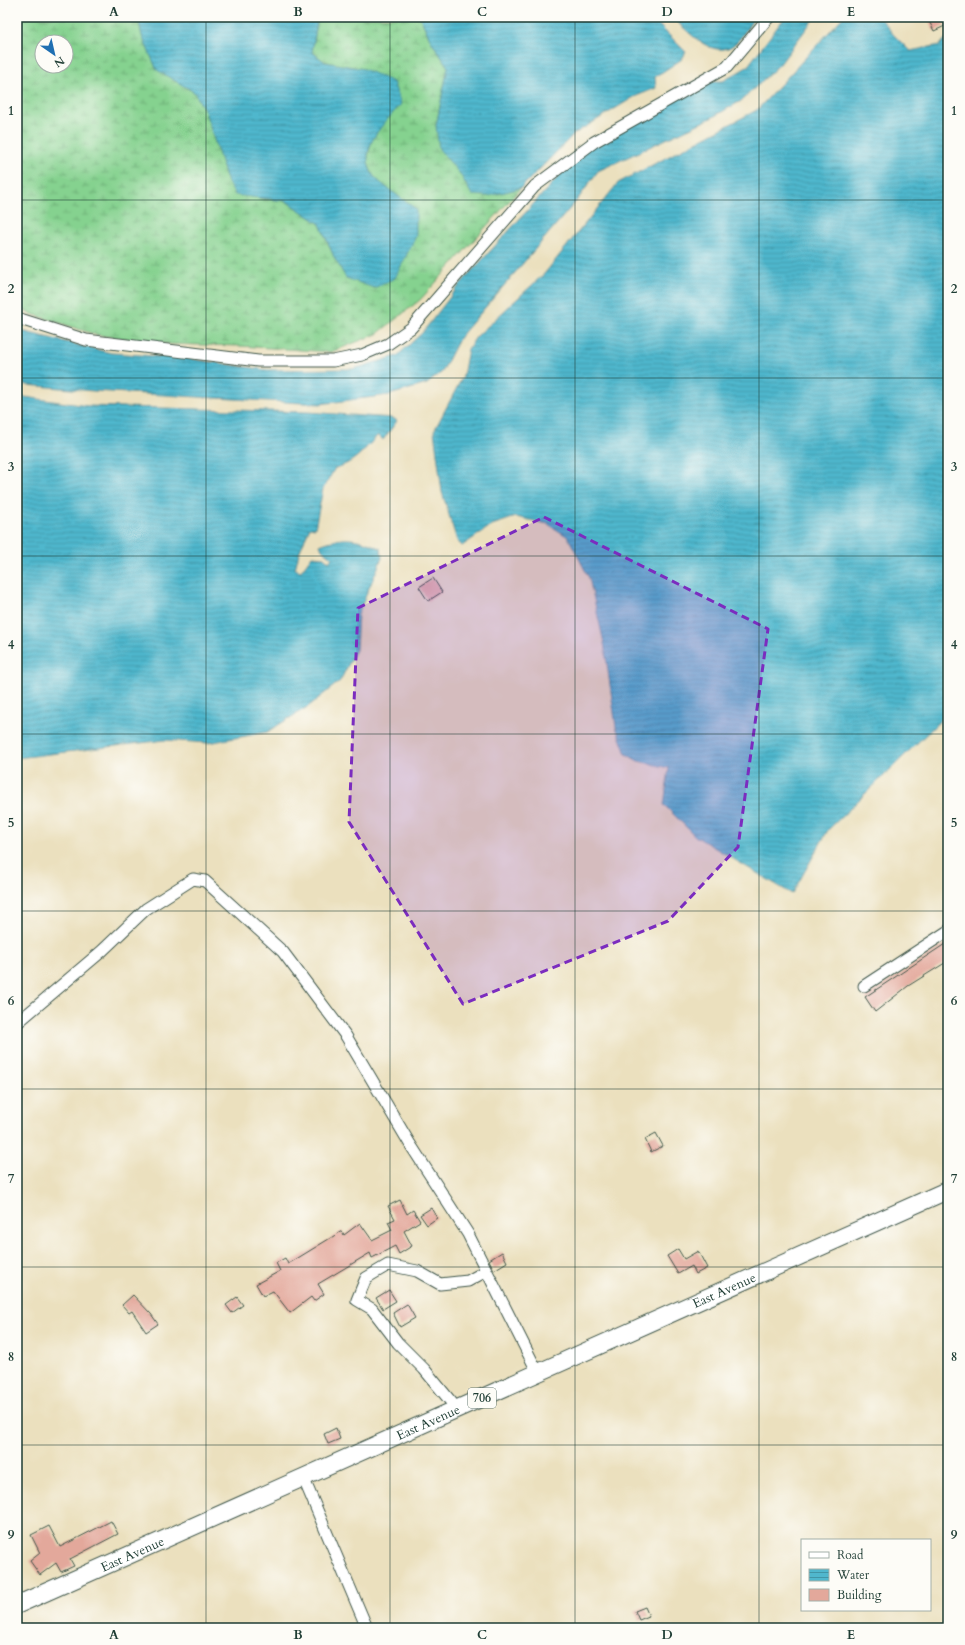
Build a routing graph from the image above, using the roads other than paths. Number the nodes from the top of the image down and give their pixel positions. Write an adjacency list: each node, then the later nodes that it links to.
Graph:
1 (769, 17): 2 (street)
2 (17, 318)
3 (948, 931): 4 (street)
4 (864, 986)
5 (17, 1023): 7 (street)
6 (948, 1190): 8 (main road, East Avenue / 706)
7 (486, 1271): 8 (street); 9 (street)
8 (538, 1373): 9 (main road, East Avenue / 706)
9 (457, 1409): 10 (main road, East Avenue / 706)
10 (304, 1477): 11 (main road, East Avenue / 706); 12 (street)
11 (17, 1605)
12 (366, 1628)

